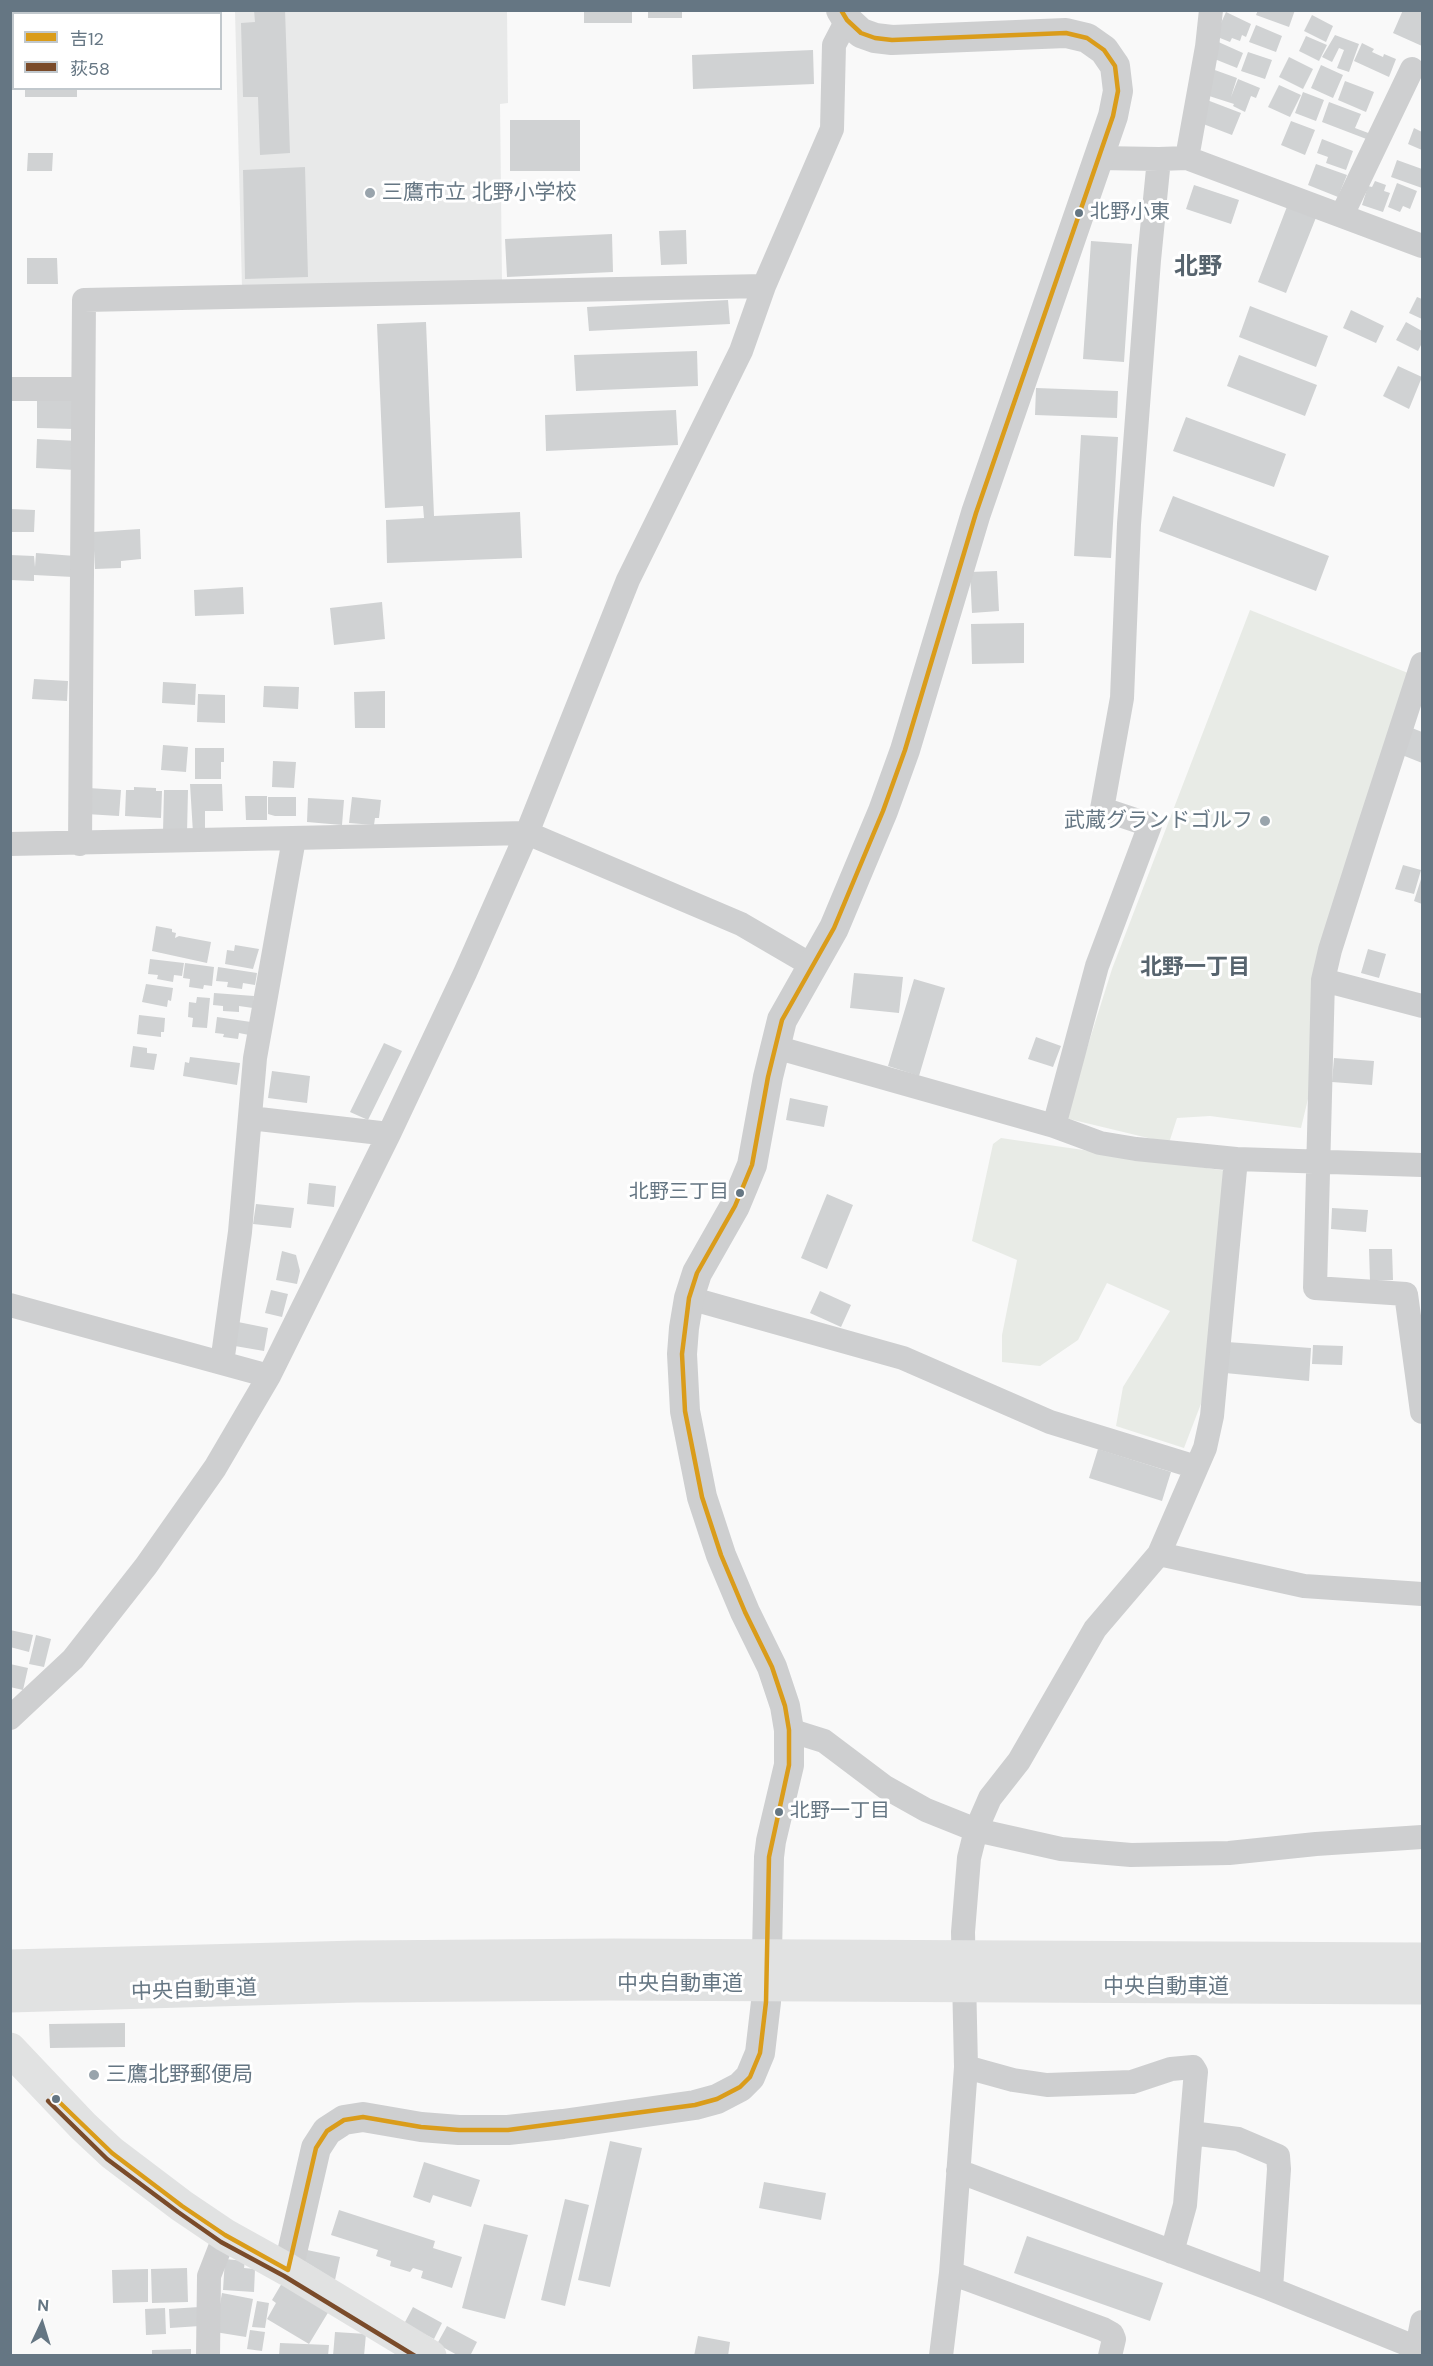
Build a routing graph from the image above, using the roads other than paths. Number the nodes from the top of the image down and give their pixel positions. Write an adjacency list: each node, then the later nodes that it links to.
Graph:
1 (1211, 10): 5 (street)
2 (844, 15): 4 (street); 9 (street)
3 (1412, 69): 7 (street)
4 (1098, 158): 6 (street); 17 (street)
5 (1187, 158): 6 (street); 7 (street)
6 (1159, 159): 22 (street)
7 (1342, 215): 8 (street)
8 (1422, 246)
9 (764, 286): 10 (street); 13 (street)
10 (83, 388): 11 (street); 15 (street)
11 (10, 389)
12 (1422, 664): 18 (street)
13 (527, 833): 14 (street); 17 (street); 23 (street)
14 (294, 839): 15 (street); 21 (street)
15 (80, 843): 16 (street)
16 (10, 844)
17 (813, 966): 20 (street)
18 (1323, 980): 19 (street); 25 (street)
19 (1422, 1006)
20 (775, 1047): 22 (street); 27 (street)
21 (250, 1118): 23 (street); 29 (street)
22 (1054, 1126): 24 (street)
23 (389, 1134): 30 (street)
24 (1236, 1159): 25 (street); 32 (street)
25 (1318, 1161): 26 (street); 31 (street)
26 (1422, 1165)
27 (689, 1298): 32 (street); 36 (street)
28 (10, 1305): 29 (street)
29 (222, 1363): 30 (street)
30 (269, 1376): 35 (street)
31 (1422, 1412)
32 (1196, 1467): 33 (street)
33 (1159, 1554): 34 (street); 37 (street)
34 (1422, 1594)
35 (10, 1718)
36 (789, 1731): 37 (street); 49 (street)
37 (976, 1830): 38 (street); 44 (street)
38 (1422, 1838)
39 (1422, 1959): 40 (main road, 中央自動車道)
40 (10, 1966)
41 (1422, 1988): 42 (main road, 中央自動車道)
42 (10, 1996)
43 (10, 2049): 47 (main road)
44 (966, 2067): 45 (street); 46 (street)
45 (1191, 2133): 48 (street); 51 (street)
46 (958, 2171): 48 (street); 50 (street)
47 (225, 2235): 49 (main road); 54 (street)
48 (1172, 2252): 51 (street)
49 (288, 2270): 55 (main road)
50 (951, 2273): 56 (street); 57 (street)
51 (1271, 2289): 53 (street)
52 (1422, 2322): 53 (street)
53 (1420, 2349)
54 (208, 2355)
55 (430, 2355)
56 (941, 2355)
57 (1110, 2355)

